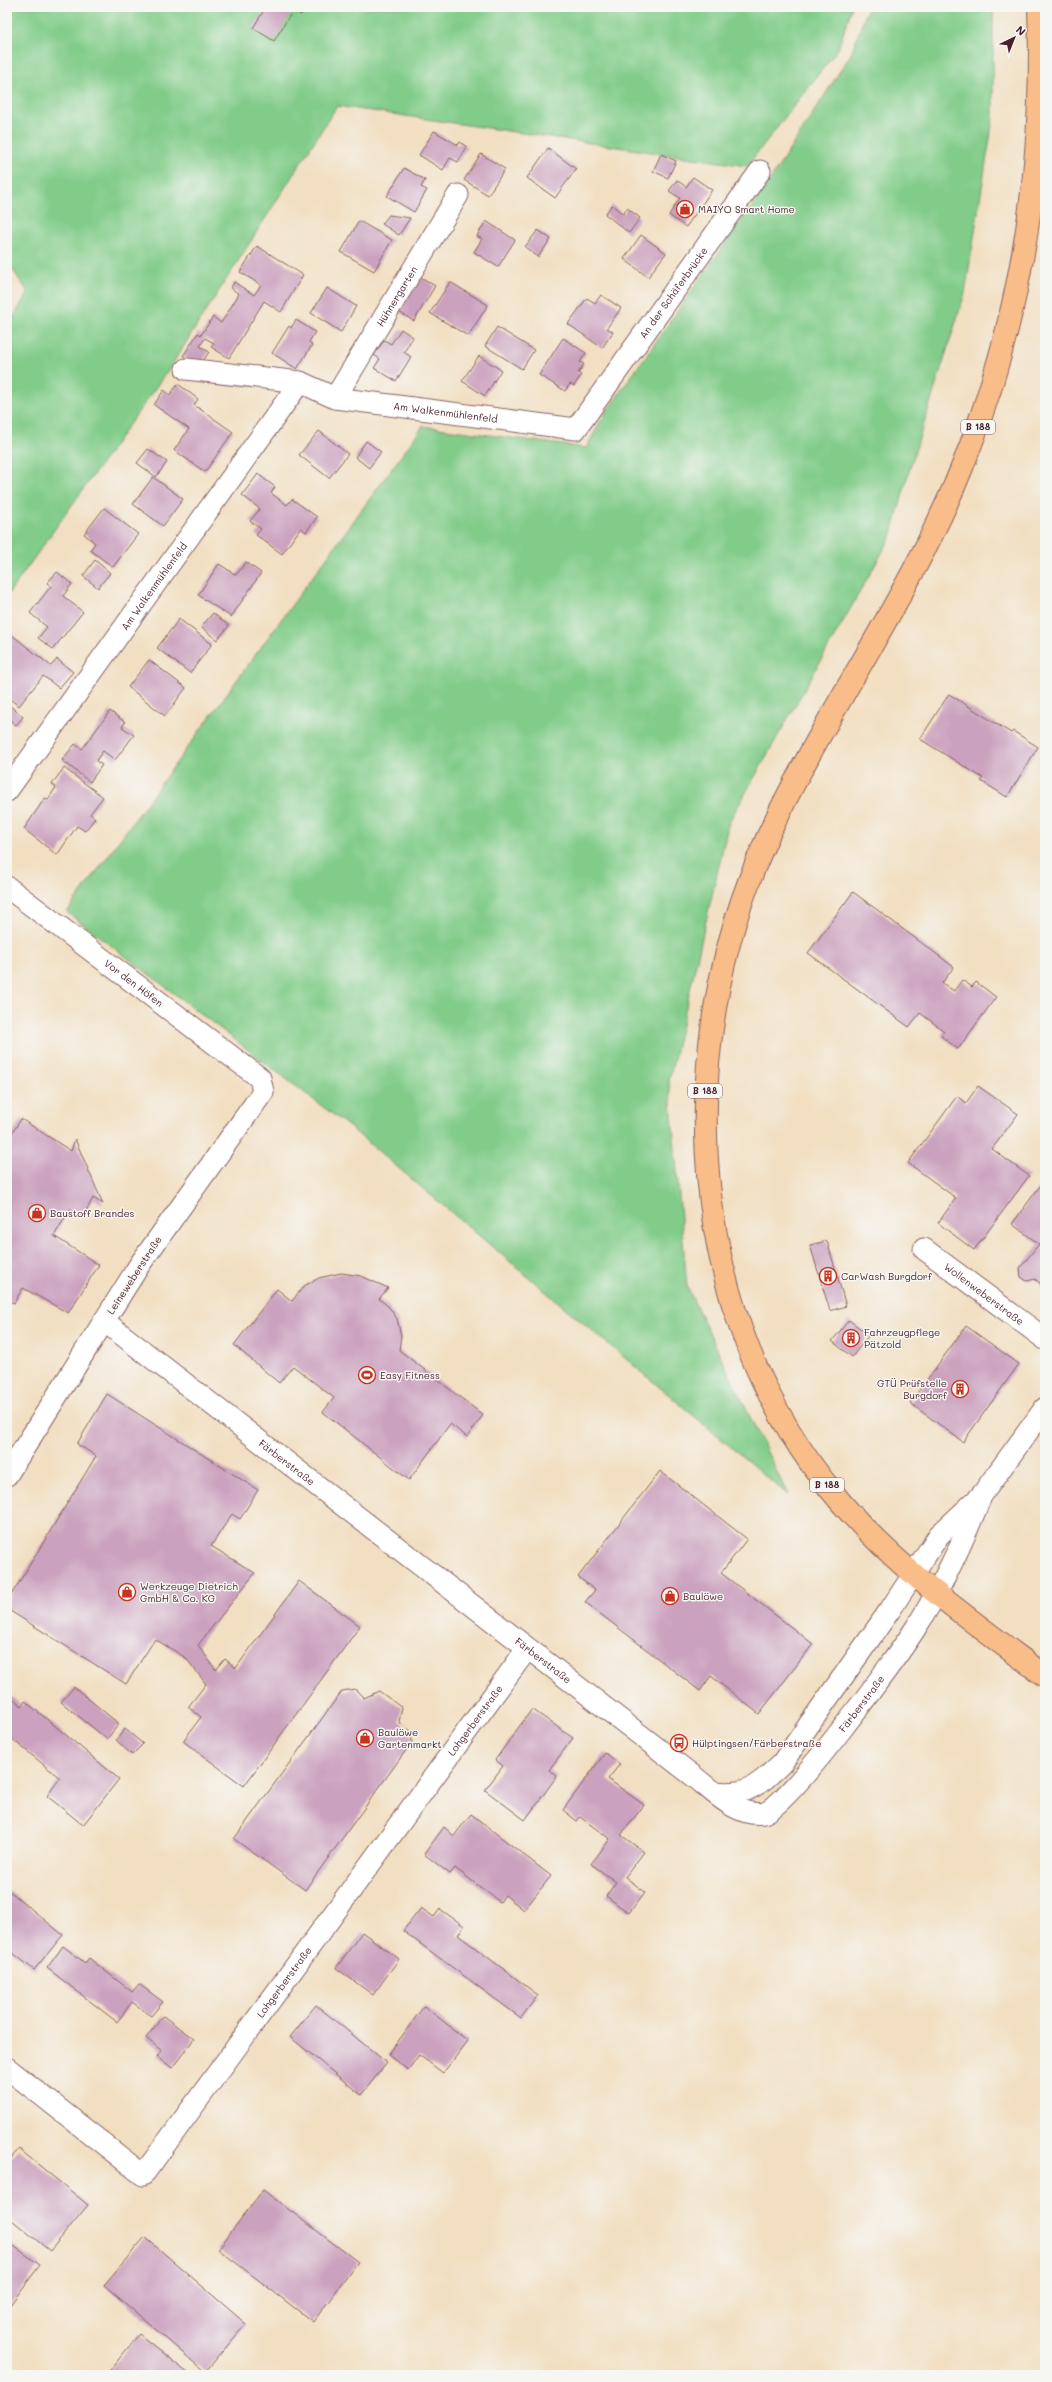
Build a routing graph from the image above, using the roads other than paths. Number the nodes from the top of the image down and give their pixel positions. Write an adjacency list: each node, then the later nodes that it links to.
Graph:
1 (1039, 7): 17 (main road, B 188)
2 (760, 171): 7 (street, An der Schäferbrücke)
3 (458, 195): 6 (street, Hühnergarten)
4 (186, 369): 5 (street, Am Walkenmühlenfeld)
5 (300, 382): 6 (street, Am Walkenmühlenfeld); 8 (street, Am Walkenmühlenfeld)
6 (335, 398): 7 (street, Am Walkenmühlenfeld)
7 (588, 414)
8 (7, 791)
9 (7, 887): 10 (street, Vor den Höfen)
10 (260, 1078): 12 (street, Leineweberstraße)
11 (924, 1249): 13 (street, Wollenweberstraße)
12 (104, 1321): 15 (street, Leineweberstraße); 19 (street, Färberstraße)
13 (1045, 1339)
14 (1045, 1408): 16 (street)
15 (7, 1475)
16 (981, 1496): 17 (street); 18 (street)
17 (913, 1574): 18 (main road, B 188); 21 (street)
18 (936, 1592): 20 (main road, B 188); 21 (street, Färberstraße)
19 (527, 1649): 21 (street, Färberstraße); 22 (street, Lohgerberstraße)
20 (1045, 1676)
21 (715, 1792)
22 (7, 2068)

